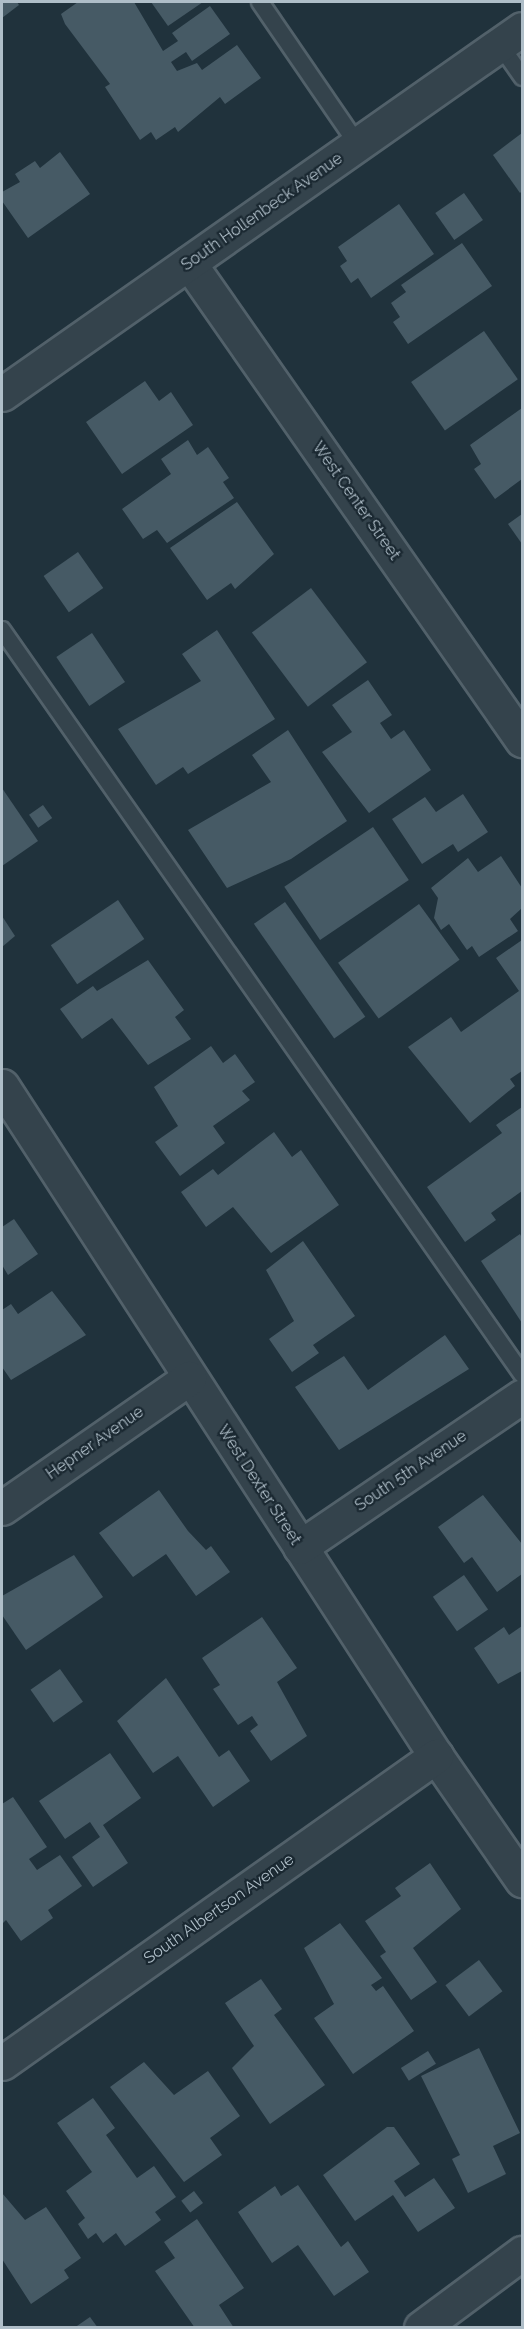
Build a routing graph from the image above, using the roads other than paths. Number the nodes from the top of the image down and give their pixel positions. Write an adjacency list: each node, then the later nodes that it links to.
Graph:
1 (260, 2): 4 (lane)
2 (511, 37): 3 (lane); 4 (street, South Hollenbeck Avenue)
3 (522, 76)
4 (358, 145): 5 (street, South Hollenbeck Avenue)
5 (189, 263): 6 (street, South Hollenbeck Avenue); 8 (street, West Center Street)
6 (2, 394)
7 (2, 630): 10 (lane)
8 (522, 740)
9 (2, 1086): 11 (street, West Dexter Street)
10 (522, 1374)
11 (189, 1378): 13 (street, Hepner Avenue); 14 (street, West Dexter Street)
12 (522, 1396): 14 (street, South 5th Avenue)
13 (2, 1508)
14 (300, 1547): 15 (street, West Dexter Street)
15 (436, 1756): 16 (street, West Dexter Street); 17 (street, South Albertson Avenue)
16 (522, 1880)
17 (2, 2062)
18 (522, 2253): 19 (street)
19 (421, 2328)

